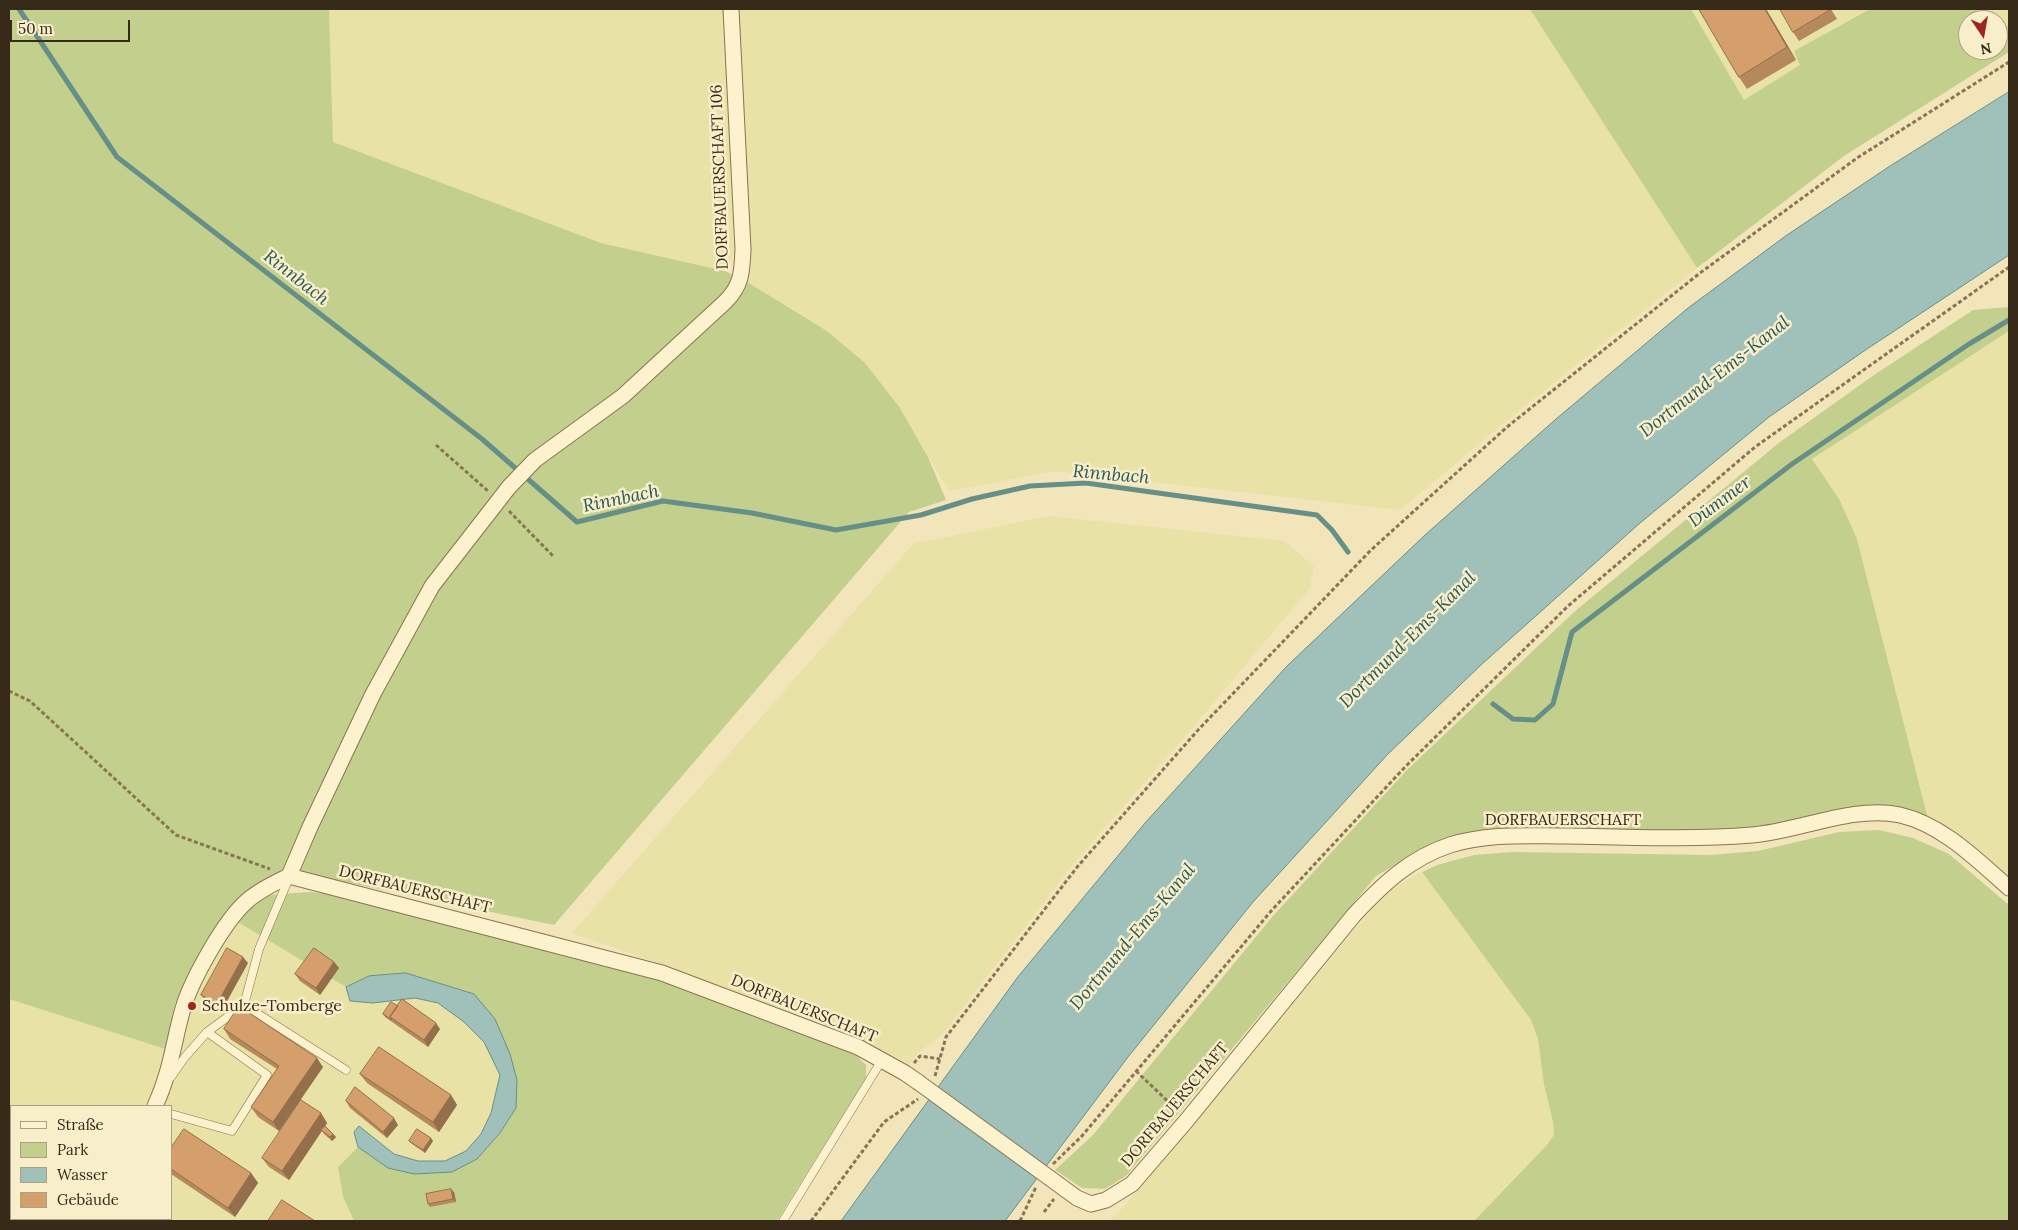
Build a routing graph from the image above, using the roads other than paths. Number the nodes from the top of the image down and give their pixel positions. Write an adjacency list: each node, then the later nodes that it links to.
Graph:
1 (731, 9): 2 (street, DORFBAUERSCHAFT 106)
2 (289, 876): 4 (lane); 6 (street, DORFBAUERSCHAFT); 8 (street)
3 (2009, 888): 6 (street, DORFBAUERSCHAFT, bridge)
4 (244, 1005): 5 (lane); 7 (lane)
5 (207, 1032): 8 (lane); 10 (lane)
6 (882, 1060): 11 (lane)
7 (346, 1070)
8 (166, 1084): 9 (street)
9 (156, 1105)
10 (172, 1114)
11 (783, 1221)

